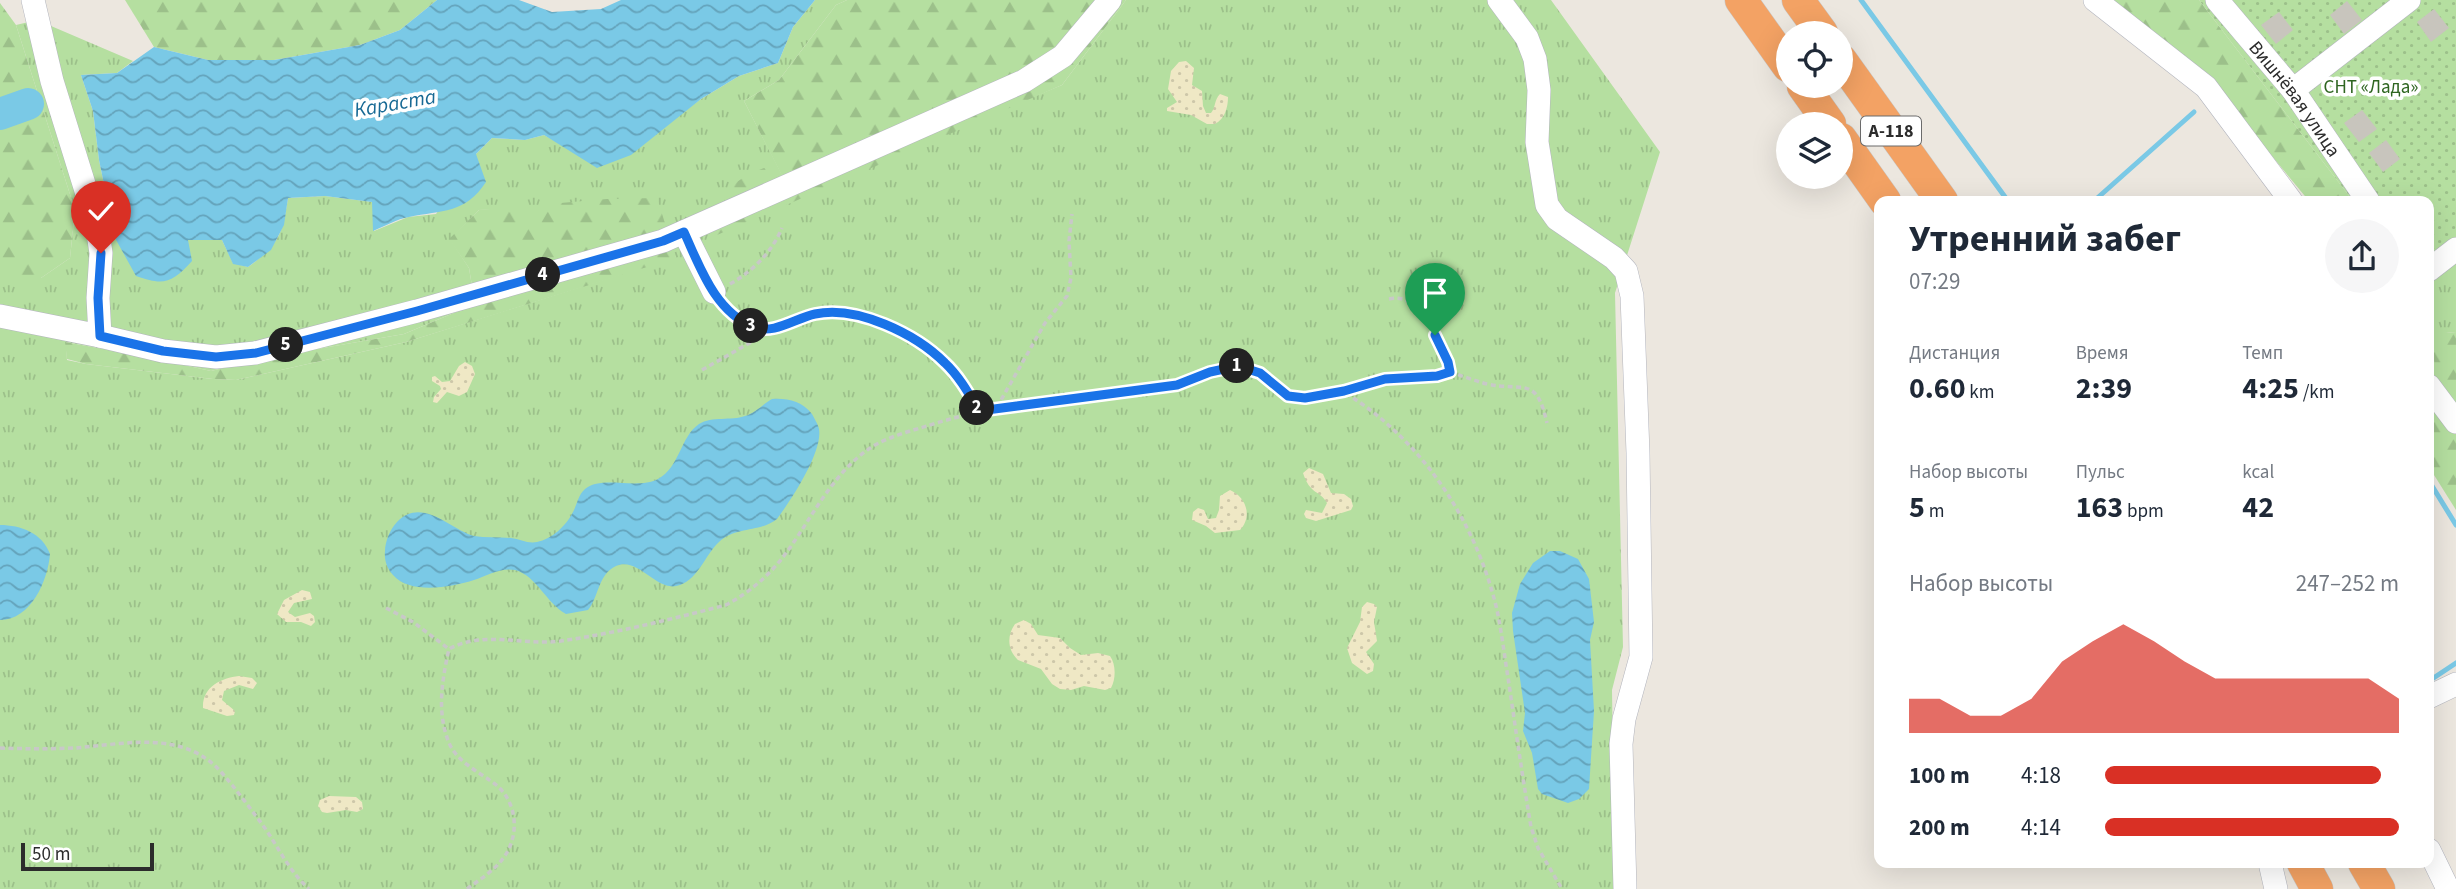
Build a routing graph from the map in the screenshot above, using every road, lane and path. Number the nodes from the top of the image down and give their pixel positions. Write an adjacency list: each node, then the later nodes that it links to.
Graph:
1 (33, 0): 29 (street)
2 (1110, 0): 20 (street)
3 (1499, 0): 49 (street)
4 (1741, 0): 10 (highway)
5 (1798, 0): 9 (highway)
6 (2095, 0): 16 (street)
7 (2217, 0): 12 (street, Вишнёвая улица)
8 (2409, 0): 12 (street)
9 (1813, 21)
10 (1776, 49)
11 (1853, 77): 15 (highway, А-118)
12 (2293, 90): 17 (street, Вишнёвая улица)
13 (1853, 156): 14 (highway, А-118)
14 (1881, 196)
15 (1938, 196)
16 (2287, 196)
17 (2365, 196)
18 (1072, 214): 34 (path)
19 (782, 228): 24 (path)
20 (684, 232): 24 (street); 29 (street)
21 (2456, 249): 22 (street)
22 (2434, 266)
23 (1458, 281): 27 (path)
24 (714, 292): 28 (path)
25 (1389, 299): 27 (path)
26 (0, 316): 29 (street)
27 (1433, 324): 31 (path)
28 (778, 327): 30 (path); 35 (path)
29 (100, 336)
30 (702, 370)
31 (1450, 372): 32 (path); 37 (path)
32 (1344, 391): 34 (path); 48 (path)
33 (2434, 393): 36 (street)
34 (997, 407): 35 (path)
35 (979, 411): 39 (path)
36 (2456, 422)
37 (1547, 423)
38 (386, 608): 39 (path)
39 (449, 649): 47 (path)
40 (2456, 684): 41 (street)
41 (2434, 695)
42 (0, 748): 46 (path)
43 (2434, 860): 52 (street)
44 (2271, 868): 50 (street)
45 (2306, 868): 51 (highway)
46 (309, 889)
47 (467, 889)
48 (1562, 889)
49 (1625, 889)
50 (2276, 889)
51 (2317, 889)
52 (2448, 889)

